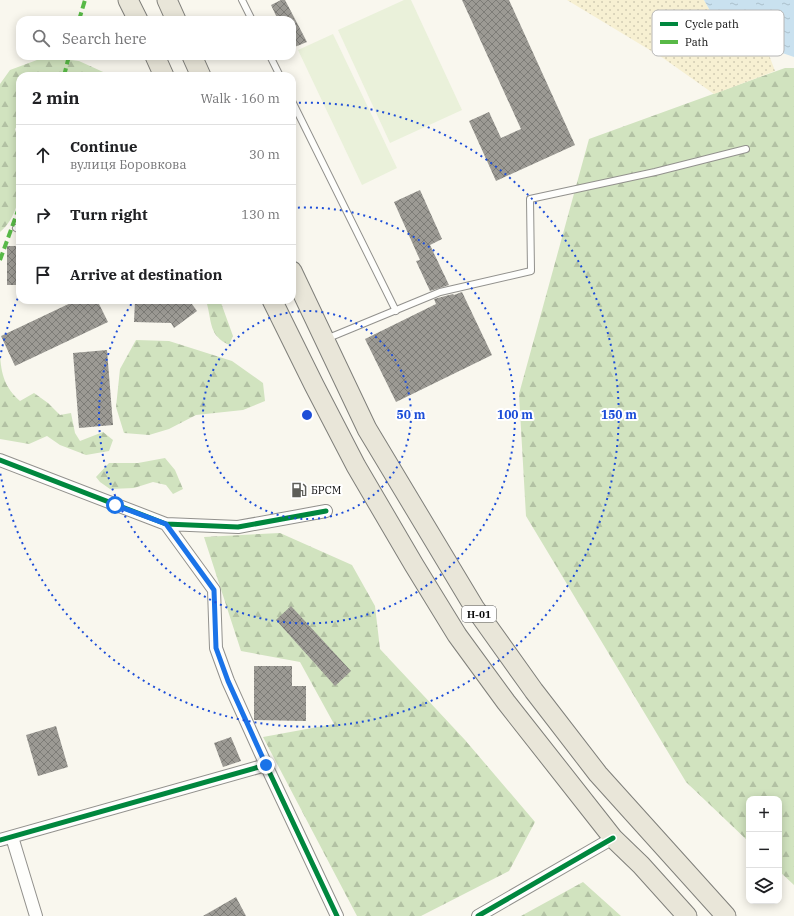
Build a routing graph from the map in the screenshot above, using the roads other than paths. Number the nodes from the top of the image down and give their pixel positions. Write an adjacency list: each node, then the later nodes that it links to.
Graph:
1 (128, 0): 4 (main road)
2 (167, 0): 5 (main road)
3 (242, 0): 6 (lane)
4 (136, 16)
5 (174, 16)
6 (250, 16)
7 (157, 60): 10 (main road)
8 (194, 60): 11 (main road)
9 (272, 60): 12 (lane)
10 (162, 72)
11 (199, 72)
12 (278, 72)
13 (296, 109): 17 (lane)
14 (746, 149): 17 (lane)
15 (296, 280): 18 (main road, Н-01)
16 (274, 304): 24 (main road, Н-01)
17 (396, 311): 18 (lane)
18 (324, 340): 30 (main road, Н-01)
19 (0, 460): 21 (street)
20 (326, 511): 21 (street)
21 (166, 524): 22 (street)
22 (266, 765): 23 (street); 27 (street)
23 (12, 837): 25 (street); 26 (street)
24 (613, 838): 28 (street); 29 (main road, Н-01)
25 (0, 840)
26 (36, 916)
27 (337, 916)
28 (478, 916)
29 (687, 916)
30 (726, 916)

